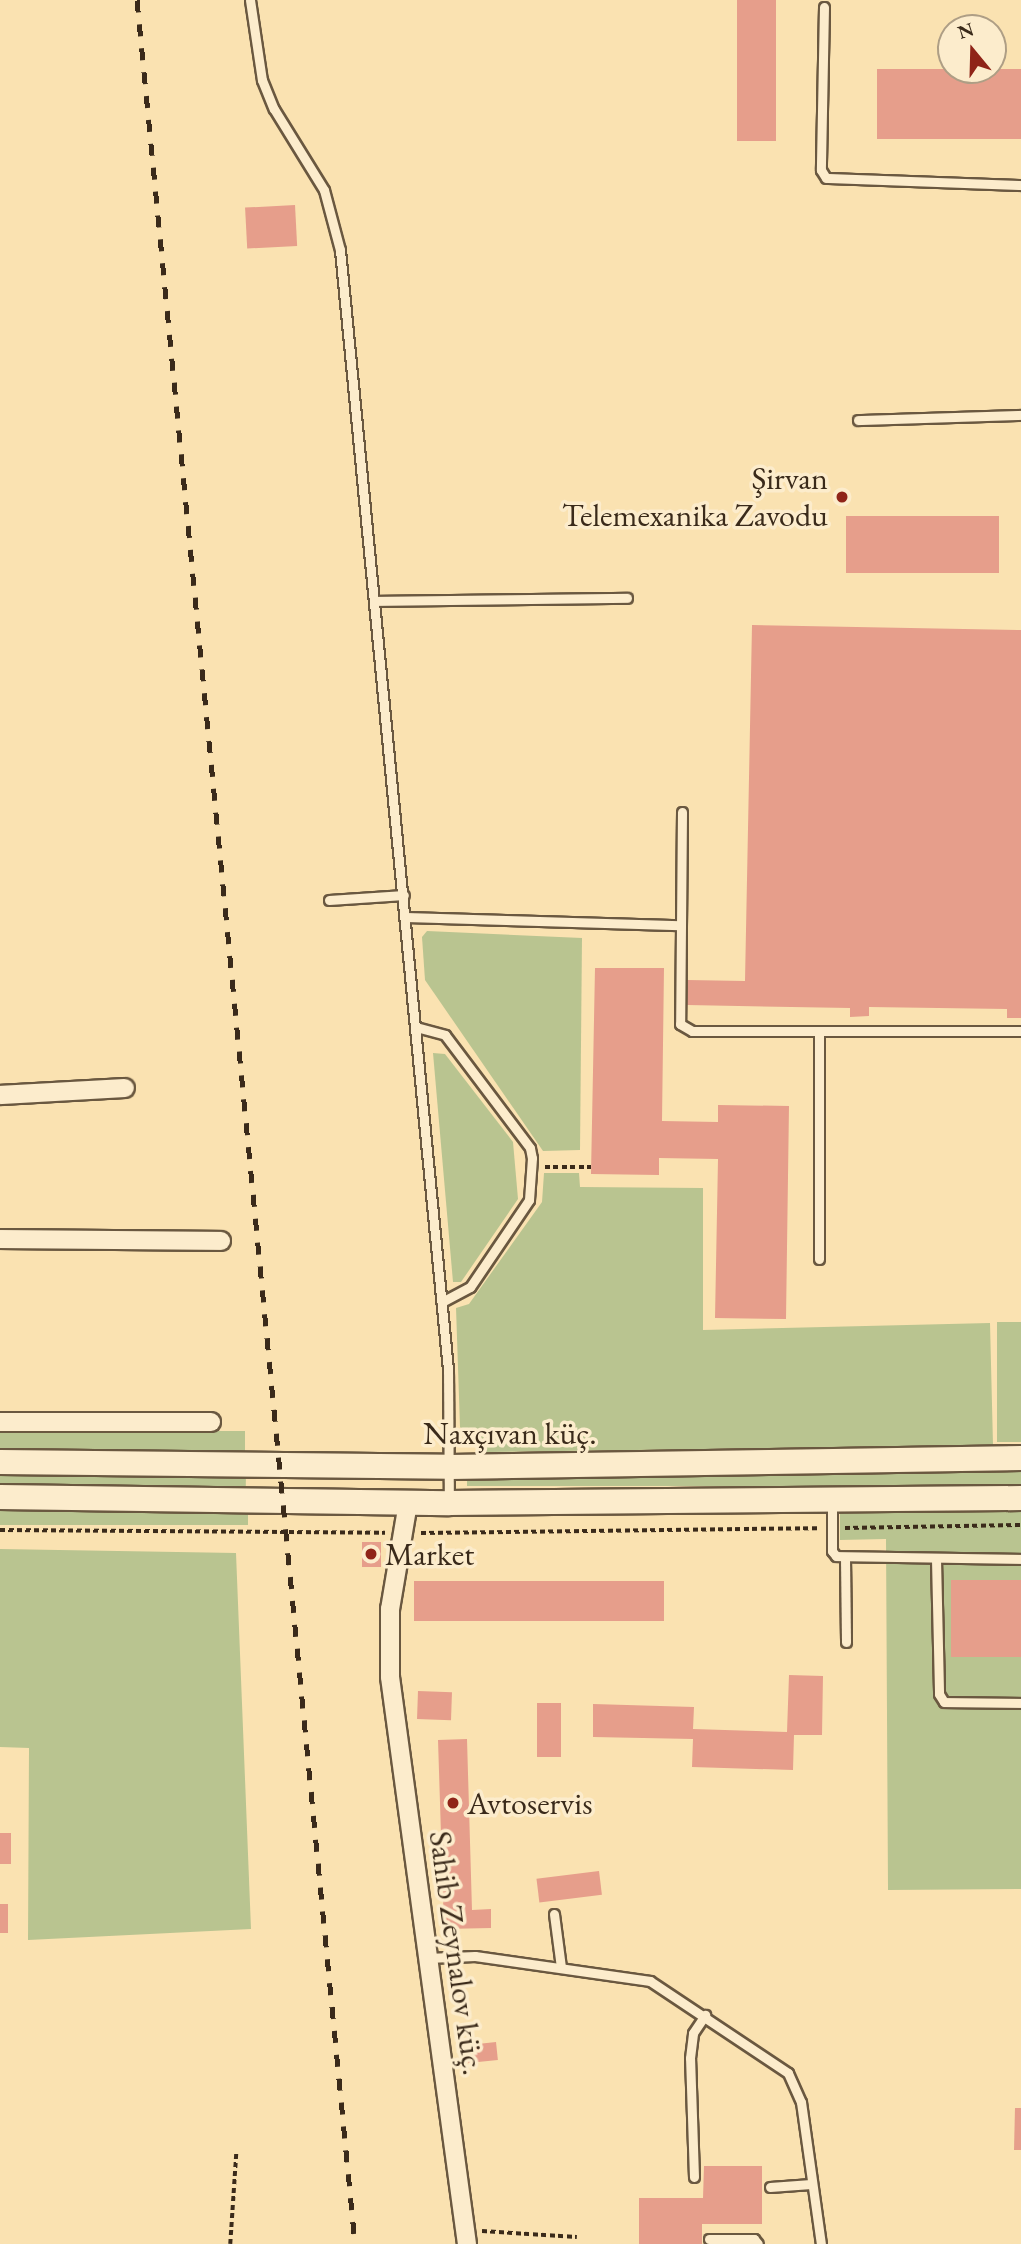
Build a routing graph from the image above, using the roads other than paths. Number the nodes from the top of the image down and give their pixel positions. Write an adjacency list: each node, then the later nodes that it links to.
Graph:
1 (250, 0): 7 (lane)
2 (824, 7): 3 (lane)
3 (1021, 185)
4 (1021, 415): 5 (lane)
5 (858, 420)
6 (627, 598): 7 (lane)
7 (374, 601): 9 (lane)
8 (682, 812): 12 (lane)
9 (404, 895): 10 (lane); 11 (lane)
10 (329, 900)
11 (406, 917): 12 (lane); 13 (lane)
12 (680, 926): 14 (lane)
13 (416, 1027): 21 (lane); 21 (lane)
14 (819, 1031): 15 (lane); 20 (lane)
15 (1021, 1031)
16 (125, 1088): 17 (street)
17 (0, 1095)
18 (0, 1239): 19 (street)
19 (221, 1241)
20 (819, 1259)
21 (442, 1302): 26 (lane)
22 (0, 1422): 23 (street)
23 (211, 1422)
24 (1021, 1458): 26 (main road, Naxçıvan küç.)
25 (0, 1462): 26 (main road, Naxçıvan küç.)
26 (450, 1467): 31 (lane)
27 (0, 1497): 30 (main road)
28 (1021, 1498): 29 (main road)
29 (832, 1500): 31 (main road); 32 (lane)
30 (408, 1503): 31 (main road); 38 (street, Sahib Zeynalov küç.)
31 (449, 1503)
32 (845, 1558): 33 (lane); 35 (lane)
33 (936, 1559): 34 (lane); 36 (lane)
34 (1021, 1559)
35 (846, 1642)
36 (1021, 1703)
37 (554, 1914): 39 (lane)
38 (427, 1958): 39 (lane); 44 (street, Sahib Zeynalov küç.)
39 (561, 1967): 40 (lane)
40 (705, 2015): 41 (lane); 42 (lane)
41 (694, 2177)
42 (811, 2185): 43 (lane); 47 (lane)
43 (770, 2187)
44 (467, 2237)
45 (709, 2239): 46 (lane)
46 (758, 2244)
47 (821, 2244)

